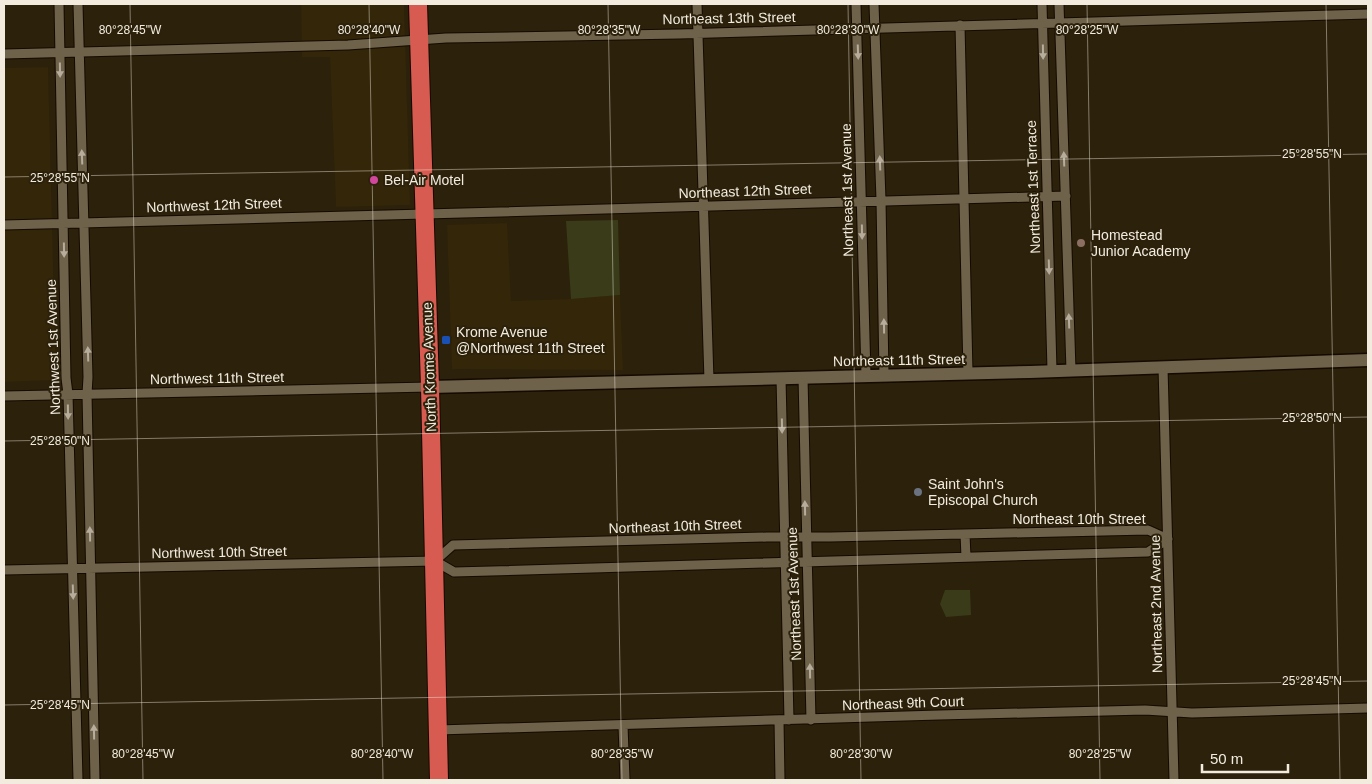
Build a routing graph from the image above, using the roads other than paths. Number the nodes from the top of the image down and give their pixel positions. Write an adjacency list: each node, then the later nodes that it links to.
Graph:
1 (59, 4): 18 (street, Northwest 1st Avenue)
2 (78, 4): 17 (street)
3 (418, 4): 16 (highway, North Krome Avenue)
4 (697, 4): 15 (street)
5 (856, 4): 13 (street, Northeast 1st Avenue)
6 (874, 4): 14 (street)
7 (1042, 4): 10 (street, Northeast 1st Terrace)
8 (1059, 4): 11 (street)
9 (1368, 14): 11 (street, Northeast 13th Street)
10 (1042, 23): 11 (street, Northeast 13th Street); 12 (street, Northeast 13th Street); 20 (street, Northeast 1st Terrace, one-way to 20)
11 (1059, 23): 21 (street, one-way to 11)
12 (960, 25): 14 (street, Northeast 13th Street); 22 (street)
13 (857, 28): 14 (street, Northeast 13th Street); 15 (street, Northeast 13th Street); 24 (street, Northeast 1st Avenue, one-way to 24)
14 (875, 28): 23 (street, one-way to 14)
15 (698, 33): 16 (street, Northeast 13th Street); 25 (street)
16 (420, 41): 17 (street, Northeast 13th Street); 26 (highway, North Krome Avenue)
17 (79, 52): 18 (street, Northeast 13th Street); 28 (street, one-way to 17)
18 (60, 53): 19 (street, Northeast 13th Street); 27 (street, Northwest 1st Avenue, one-way to 27)
19 (4, 54)
20 (1047, 196): 21 (street, Northeast 12th Street); 22 (street, Northeast 12th Street); 32 (street, Northeast 1st Terrace, one-way to 32)
21 (1066, 196): 33 (street, one-way to 21)
22 (963, 198): 23 (street, Northeast 12th Street); 35 (street)
23 (882, 200): 24 (street, Northeast 12th Street); 34 (street, one-way to 23)
24 (862, 201): 25 (street, Northeast 12th Street); 36 (street, Northeast 1st Avenue, one-way to 36)
25 (703, 206): 26 (street, Northeast 12th Street); 39 (street)
26 (425, 214): 28 (street, Northwest 12th Street); 40 (highway, North Krome Avenue)
27 (63, 223): 28 (street, Northwest 12th Street); 29 (street, Northwest 12th Street); 41 (street, Northwest 1st Avenue, one-way to 41)
28 (84, 223): 42 (street, one-way to 28)
29 (4, 225)
30 (1368, 360): 31 (street, Northeast 11th Street)
31 (1163, 367): 33 (street, Northeast 11th Street); 47 (street, Northeast 2nd Avenue)
32 (1052, 370): 33 (street, Northeast 11th Street); 35 (street, Northeast 11th Street)
33 (1071, 370)
34 (884, 374): 35 (street, Northeast 11th Street); 36 (street, Northeast 11th Street)
35 (968, 374)
36 (866, 375): 37 (street, Northeast 11th Street)
37 (803, 377): 38 (street, Northeast 11th Street); 46 (street, Northeast 1st Avenue, one-way to 37)
38 (781, 378): 39 (street, Northeast 11th Street); 45 (street, Northeast 1st Avenue, one-way to 45)
39 (709, 380): 40 (street, Northeast 11th Street)
40 (430, 387): 42 (street, Northwest 11th Street); 49 (highway, North Krome Avenue)
41 (68, 394): 42 (street, Northwest 11th Street); 43 (street, Northwest 11th Street); 52 (street, Northwest 1st Avenue, one-way to 52)
42 (87, 394): 53 (street, one-way to 42)
43 (4, 396)
44 (965, 534): 46 (street, Northeast 10th Street); 47 (street, Northeast 10th Street); 48 (street)
45 (784, 537): 46 (street, Northeast 10th Street); 49 (street, Northeast 10th Street); 51 (street, Northeast 1st Avenue)
46 (806, 537): 50 (street, Northeast 1st Avenue)
47 (1168, 539): 48 (street); 56 (street, Northeast 2nd Avenue)
48 (966, 557): 50 (street)
49 (435, 561): 51 (street); 53 (street, Northwest 10th Street); 61 (highway, North Krome Avenue)
50 (807, 562): 51 (street); 59 (street, Northeast 1st Avenue, one-way to 50)
51 (785, 563): 58 (street, Northeast 1st Avenue)
52 (72, 568): 53 (street, Northwest 10th Street); 54 (street, Northwest 10th Street); 62 (street, Northwest 1st Avenue, one-way to 62)
53 (91, 568): 63 (street, one-way to 53)
54 (4, 570)
55 (1368, 708): 56 (street, Northeast 9th Court)
56 (1173, 712): 59 (street, Northeast 9th Court); 67 (street, Northeast 2nd Avenue)
57 (779, 720): 58 (street, Northeast 9th Court); 60 (street, Northeast 9th Court); 66 (street)
58 (789, 720): 59 (street, Northeast 9th Court)
59 (811, 720)
60 (623, 725): 61 (street, Northeast 9th Court); 65 (street)
61 (438, 730): 64 (highway, North Krome Avenue)
62 (78, 780)
63 (95, 780)
64 (439, 780)
65 (625, 780)
66 (780, 780)
67 (1174, 780)

